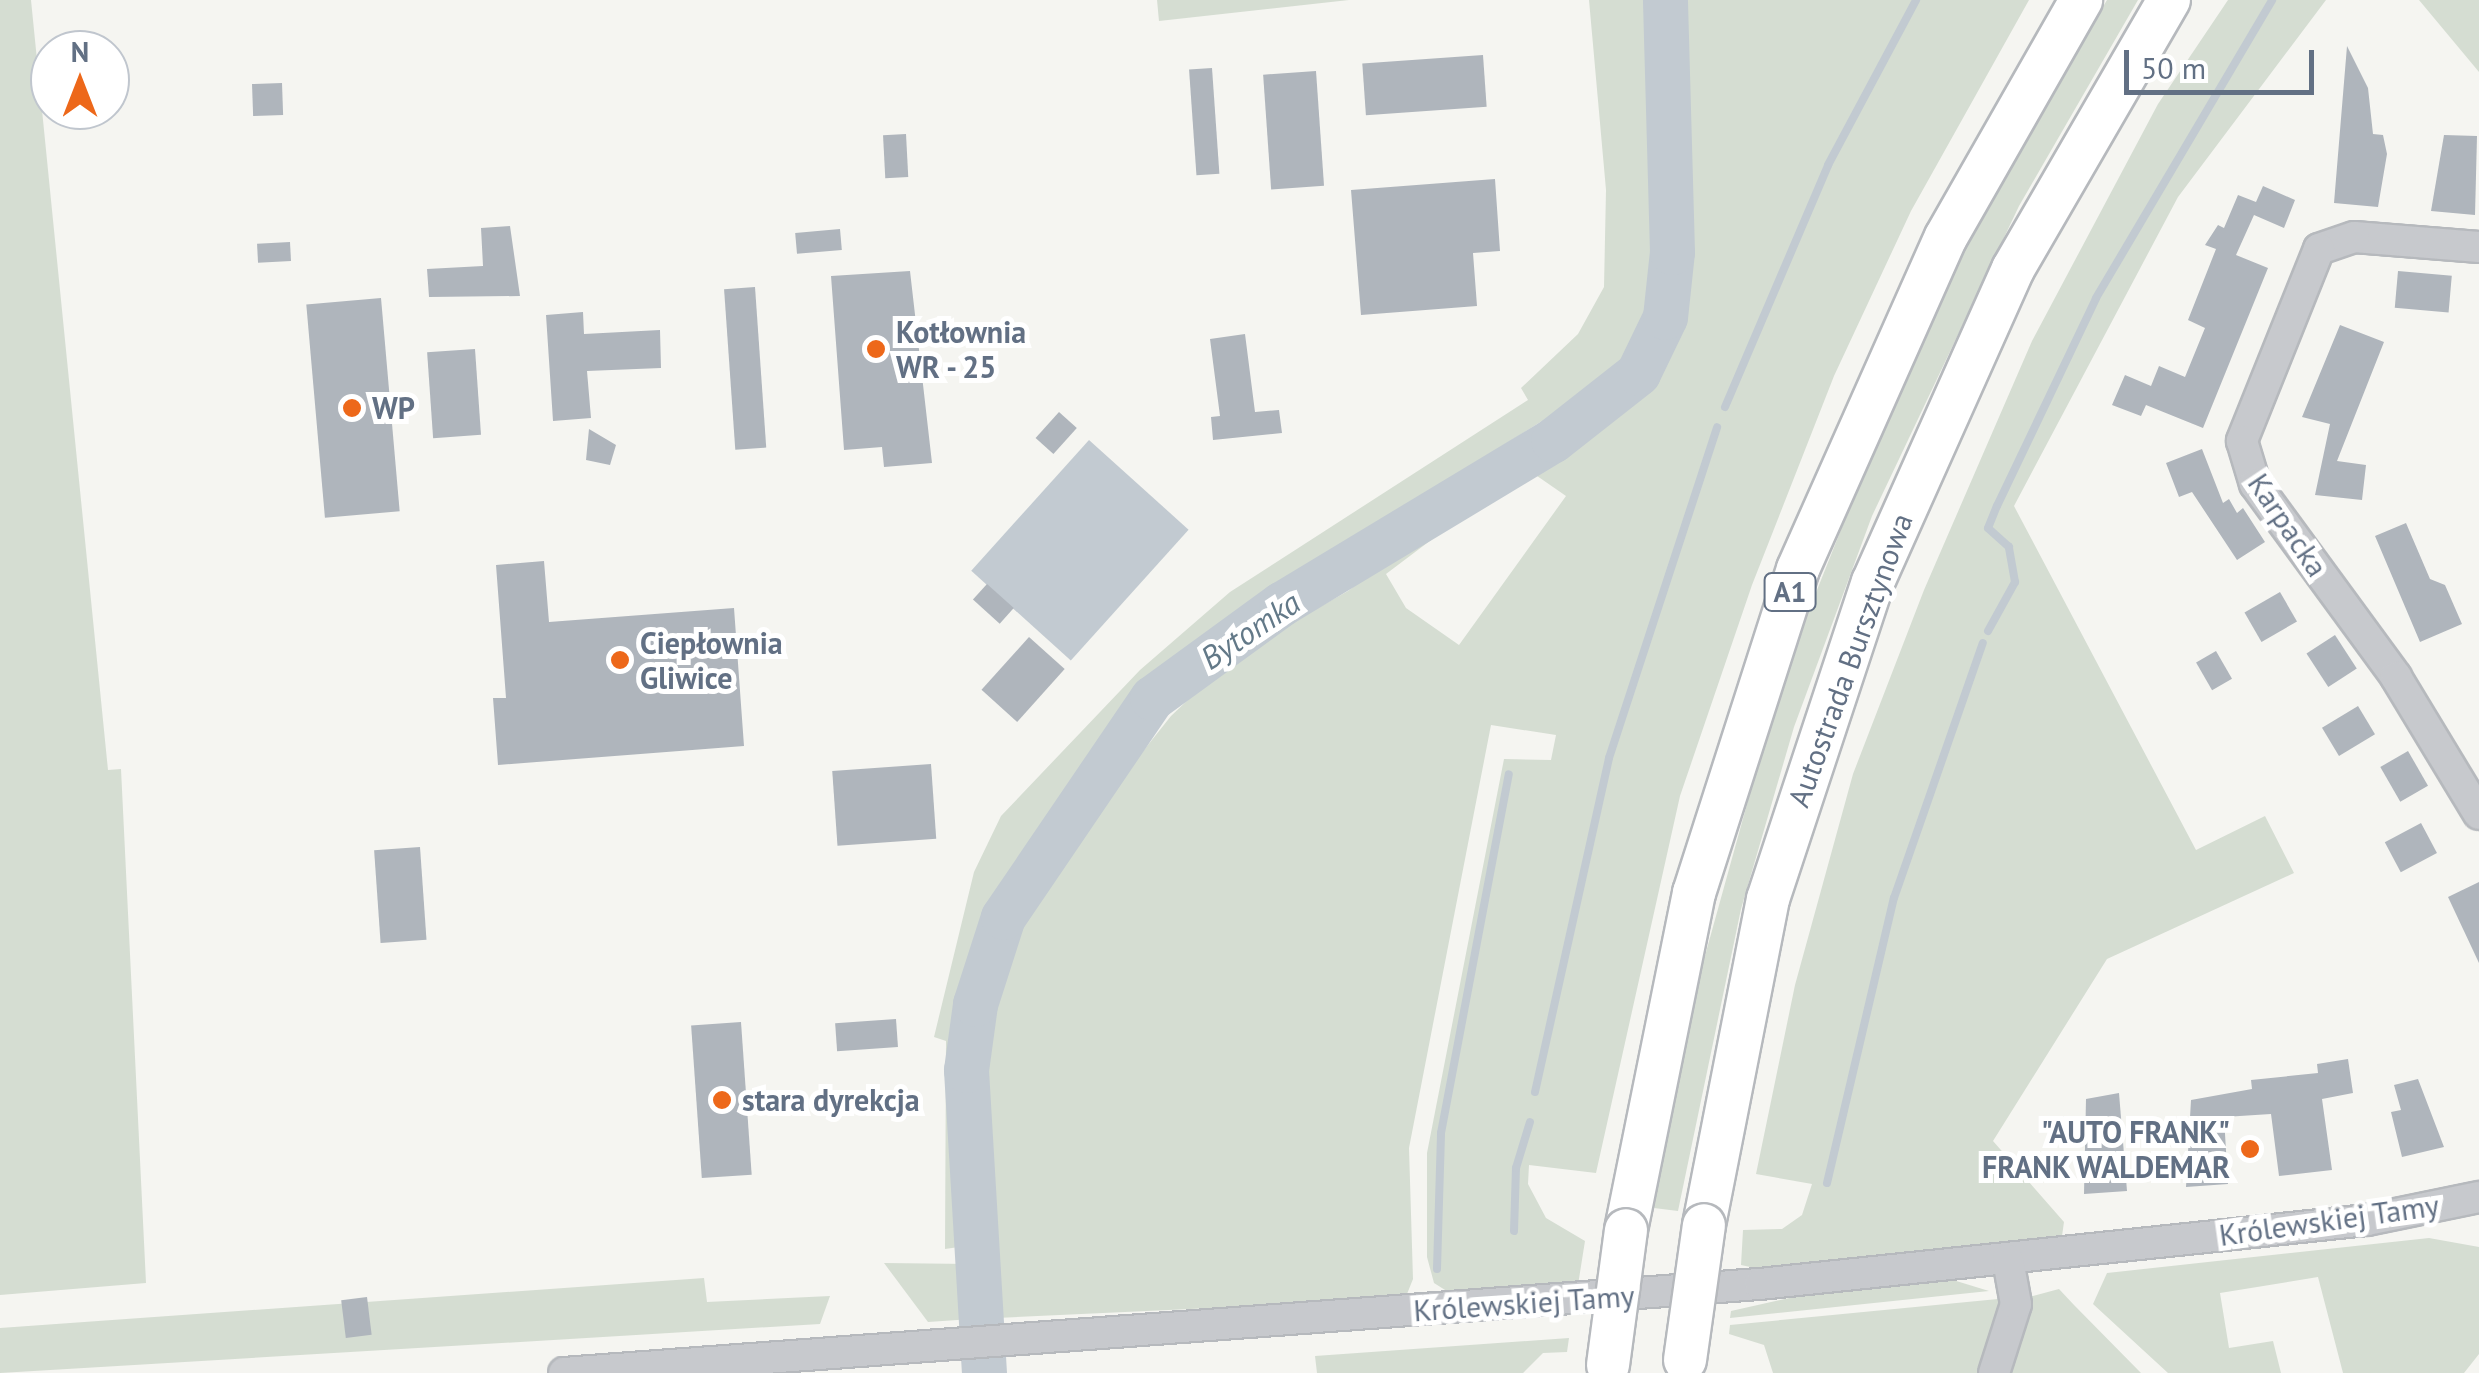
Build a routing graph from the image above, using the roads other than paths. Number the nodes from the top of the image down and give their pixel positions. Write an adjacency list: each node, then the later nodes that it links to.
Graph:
1 (2081, 0): 8 (highway, A1, bridge)
2 (2169, 0): 7 (highway, Autostrada Bursztynowa / A1, bridge)
3 (2479, 248): 4 (street, Karpacka)
4 (2479, 814)
5 (2479, 1196): 6 (street, Królewskiej Tamy)
6 (2008, 1260): 9 (street, Królewskiej Tamy); 10 (street)
7 (1685, 1367)
8 (1607, 1369)
9 (564, 1373)
10 (1994, 1373)

